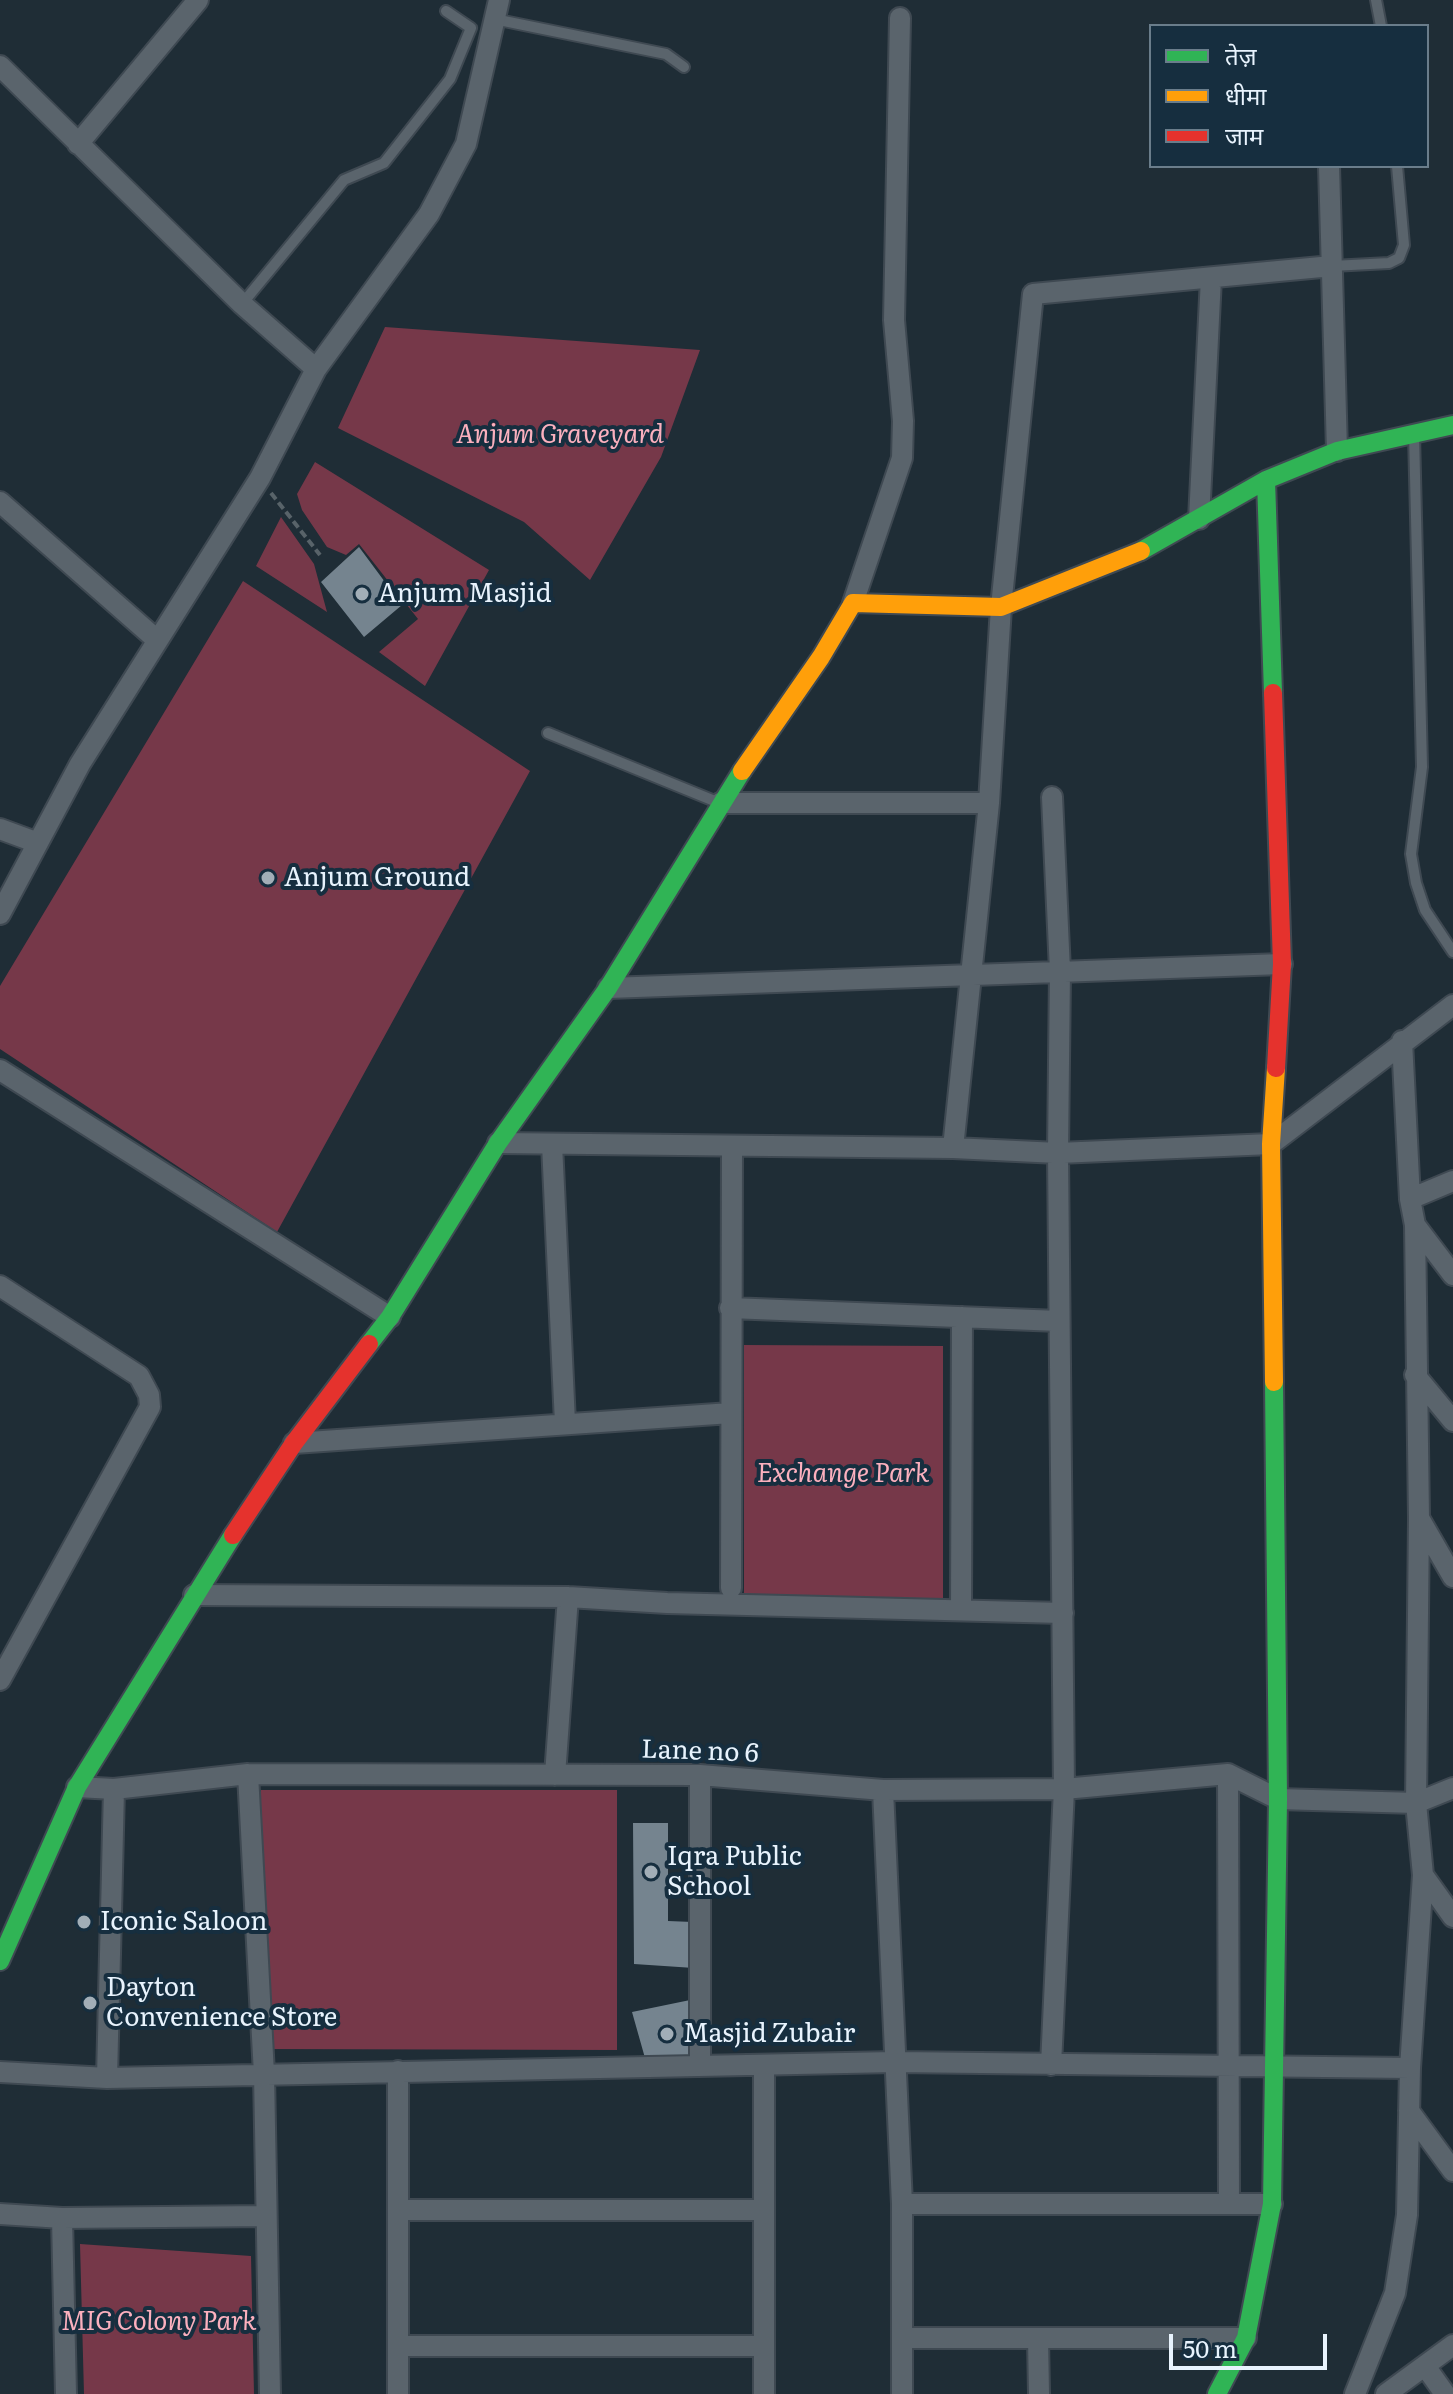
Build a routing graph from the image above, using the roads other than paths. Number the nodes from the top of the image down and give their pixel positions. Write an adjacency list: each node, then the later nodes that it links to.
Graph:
1 (198, 0): 9 (street)
2 (1376, 0): 6 (lane)
3 (497, 10): 8 (lane); 15 (street)
4 (446, 11): 14 (lane)
5 (900, 18): 22 (street)
6 (1381, 24)
7 (0, 66): 9 (street)
8 (684, 67)
9 (78, 144): 14 (street)
10 (1329, 168): 12 (street)
11 (1397, 168): 12 (lane)
12 (1332, 266): 13 (street); 18 (street)
13 (1211, 278): 21 (street); 23 (street)
14 (242, 304): 15 (street)
15 (316, 369): 24 (street)
16 (1453, 425): 17 (street)
17 (1414, 432): 18 (street); 32 (lane)
18 (1337, 451): 19 (street)
19 (1266, 480): 21 (street); 33 (street)
20 (0, 502): 24 (street)
21 (1199, 519): 23 (street)
22 (853, 603): 23 (street); 27 (street)
23 (1001, 607): 28 (street)
24 (157, 640): 30 (street)
25 (548, 733): 27 (lane)
26 (1052, 797): 34 (street)
27 (720, 803): 28 (street); 36 (street)
28 (989, 803): 35 (street)
29 (0, 829): 30 (street)
30 (38, 843): 31 (street)
31 (0, 914)
32 (1453, 952)
33 (1282, 964): 34 (street); 42 (street)
34 (1060, 971): 35 (street); 45 (street)
35 (969, 978): 36 (street); 44 (street)
36 (608, 988): 40 (street)
37 (1453, 1005): 38 (street)
38 (1402, 1041): 42 (street); 47 (street)
39 (0, 1070): 52 (street)
40 (498, 1143): 41 (street); 52 (street)
41 (552, 1144): 43 (street); 58 (street)
42 (1271, 1144): 45 (street); 77 (street)
43 (732, 1148): 44 (street); 51 (street)
44 (953, 1148): 45 (street)
45 (1058, 1153): 54 (street)
46 (1453, 1181): 47 (street)
47 (1410, 1199): 48 (street)
48 (1415, 1225): 49 (street); 55 (street)
49 (1453, 1275)
50 (3, 1294): 67 (street)
51 (730, 1308): 53 (street); 56 (street)
52 (390, 1317): 59 (street)
53 (962, 1317): 54 (street); 65 (street)
54 (1059, 1321): 66 (street)
55 (1415, 1375): 57 (street); 60 (street)
56 (731, 1413): 58 (street); 62 (street)
57 (1453, 1421)
58 (565, 1423): 59 (street)
59 (294, 1443): 63 (street)
60 (1419, 1518): 61 (street); 78 (street)
61 (1453, 1577)
62 (731, 1588)
63 (194, 1595): 64 (street); 72 (street)
64 (568, 1597): 65 (street); 70 (street)
65 (961, 1610): 66 (street)
66 (1063, 1613): 75 (street)
67 (0, 1680)
68 (248, 1774): 70 (street, Lane no 6); 74 (street, Lane no 6); 92 (street)
69 (1228, 1774): 75 (street, Lane no 6); 77 (street); 87 (street)
70 (555, 1775): 71 (street, Lane no 6)
71 (700, 1775): 76 (street, Lane no 6); 84 (street)
72 (77, 1787): 74 (street, Lane no 6); 82 (street)
73 (1453, 1788): 78 (street)
74 (114, 1789): 93 (street)
75 (1064, 1789): 76 (street, Lane no 6); 86 (street)
76 (883, 1790): 83 (street)
77 (1278, 1799): 78 (street); 88 (street)
78 (1416, 1803): 79 (street)
79 (1422, 1867): 80 (street); 81 (street); 89 (street)
80 (1453, 1897)
81 (1453, 1917)
82 (0, 1961)
83 (895, 2062): 85 (street); 86 (street); 96 (street)
84 (700, 2065): 85 (street); 90 (street)
85 (764, 2065): 100 (street)
86 (1051, 2065): 87 (street)
87 (1229, 2065): 88 (street); 97 (street)
88 (1274, 2065): 89 (street); 98 (street)
89 (1410, 2068): 94 (street)
90 (398, 2071): 92 (street); 99 (street)
91 (0, 2072): 93 (street)
92 (264, 2074): 93 (street); 102 (street)
93 (107, 2078)
94 (1409, 2111): 95 (street); 111 (street)
95 (1453, 2171)
96 (902, 2204): 97 (street); 104 (street)
97 (1229, 2204): 98 (street)
98 (1272, 2204): 106 (street)
99 (398, 2210): 100 (street); 108 (street)
100 (764, 2210): 109 (street)
101 (0, 2214): 103 (street)
102 (265, 2216): 103 (street); 113 (street)
103 (62, 2218): 112 (street)
104 (902, 2338): 105 (street); 116 (street)
105 (1038, 2338): 106 (street); 117 (street)
106 (1246, 2338): 118 (street)
107 (1453, 2345): 110 (street)
108 (398, 2346): 109 (street); 114 (street)
109 (764, 2346): 115 (street)
110 (1425, 2366): 119 (street); 120 (street)
111 (1358, 2393)
112 (66, 2394)
113 (270, 2394)
114 (398, 2394)
115 (764, 2394)
116 (902, 2394)
117 (1039, 2394)
118 (1217, 2394)
119 (1386, 2394)
120 (1445, 2394)

